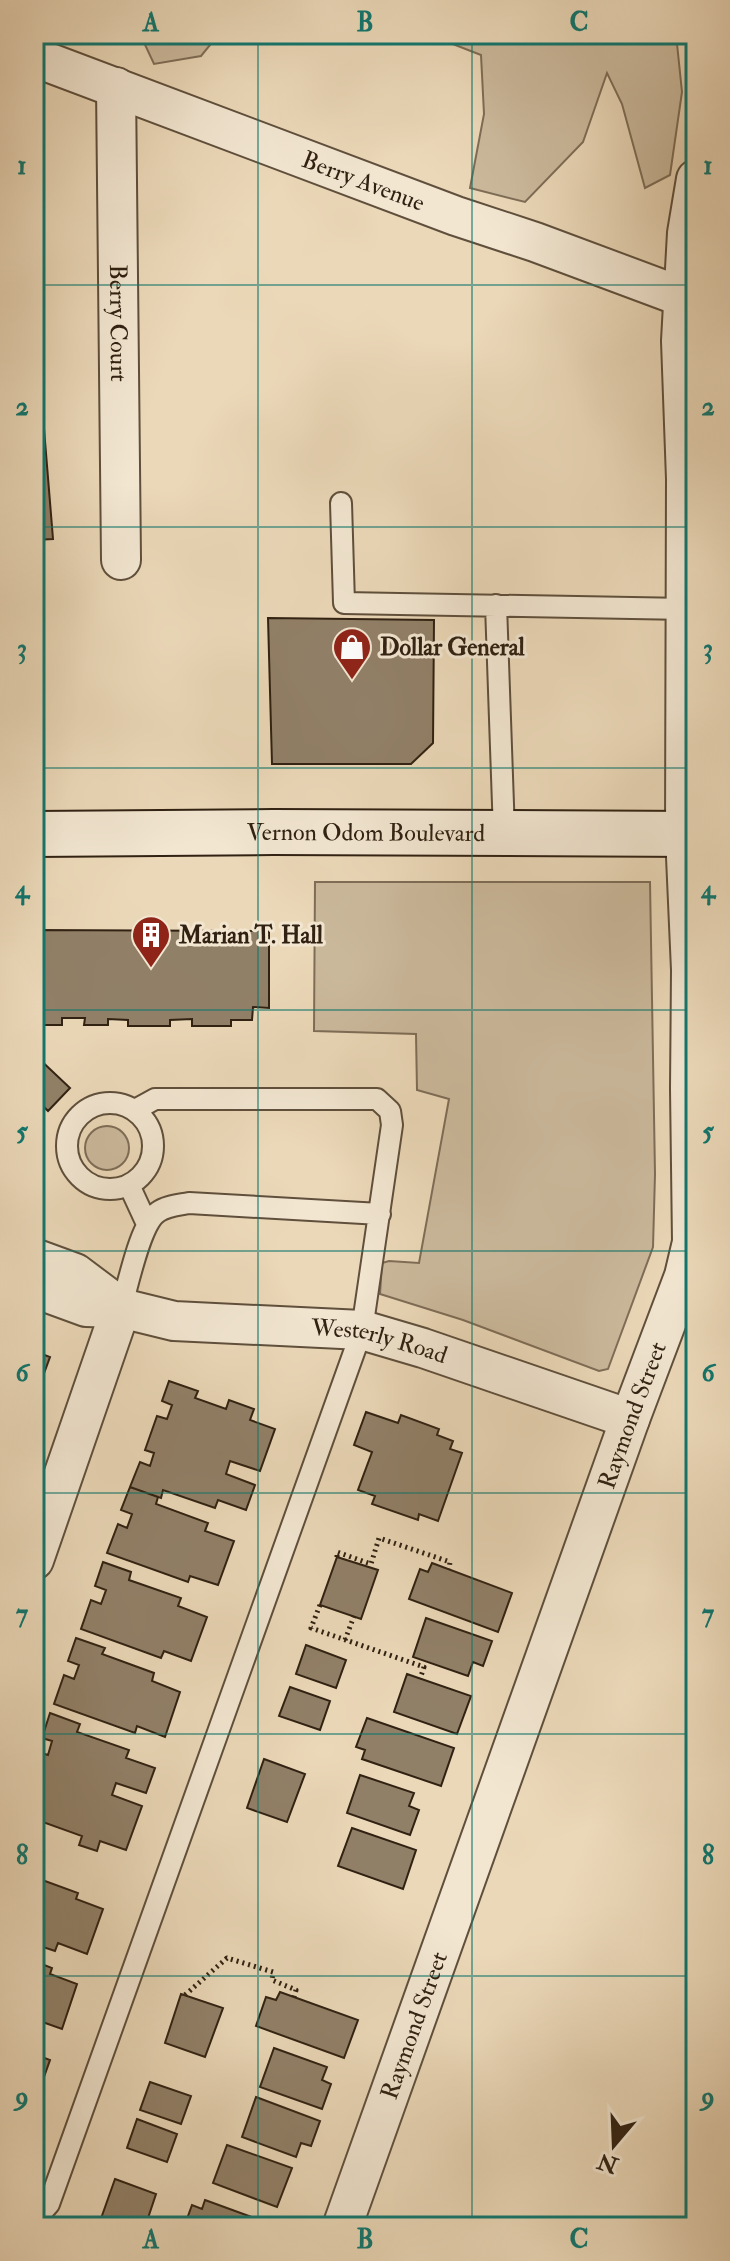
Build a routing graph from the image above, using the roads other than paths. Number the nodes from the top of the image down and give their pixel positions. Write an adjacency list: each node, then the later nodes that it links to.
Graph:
1 (34, 57): 2 (street, Berry Avenue)
2 (116, 87): 4 (street, Berry Avenue); 6 (street, Berry Court)
3 (696, 179): 4 (street, Raymond Street)
4 (690, 300): 8 (street, Raymond Street)
5 (341, 503): 7 (lane)
6 (121, 560)
7 (496, 605): 8 (lane); 10 (lane)
8 (687, 609): 9 (street, Raymond Street)
9 (691, 743): 12 (street, Raymond Street)
10 (504, 833): 11 (main road, Vernon Odom Boulevard); 12 (main road, Vernon Odom Boulevard)
11 (34, 834)
12 (691, 834): 13 (street, Raymond Street)
13 (693, 1090): 22 (street, Raymond Street)
14 (135, 1110): 15 (lane); 15 (lane); 16 (lane)
15 (129, 1185): 17 (lane)
16 (380, 1214): 17 (lane); 21 (lane)
17 (147, 1224): 20 (lane)
18 (34, 1258): 20 (street, Westerly Road)
19 (34, 1288): 20 (street, Westerly Road)
20 (121, 1308): 21 (street, Westerly Road); 23 (street)
21 (362, 1330): 22 (street, Westerly Road); 24 (lane)
22 (630, 1419): 25 (street, Raymond Street)
23 (37, 1540)
24 (34, 2221)
25 (342, 2227)

